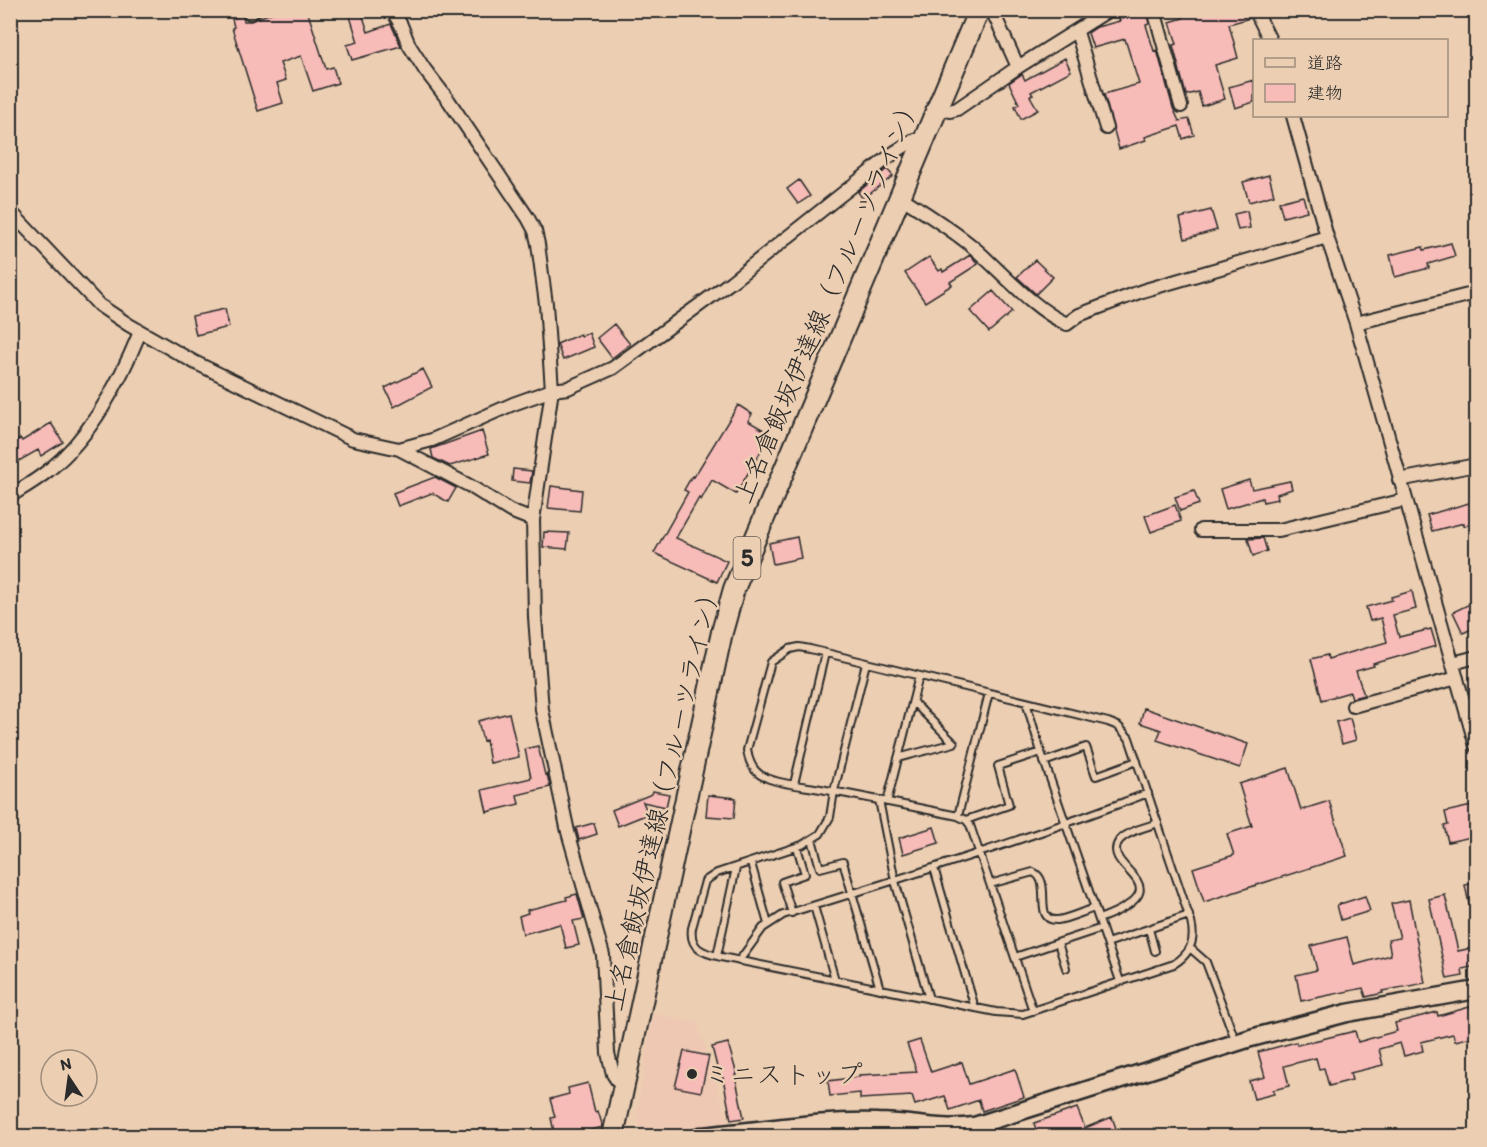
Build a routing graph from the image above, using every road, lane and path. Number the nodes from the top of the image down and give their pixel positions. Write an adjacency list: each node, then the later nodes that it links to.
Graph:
1 (392, 10): 21 (street)
2 (979, 10): 11 (main road, 上名倉飯坂伊達線（フルーツライン） / 5)
3 (992, 10): 9 (street)
4 (1109, 10): 7 (street)
5 (1154, 10): 10 (street)
6 (1255, 10): 8 (street)
7 (1077, 32): 9 (street); 13 (street)
8 (1270, 39)
9 (1018, 67): 11 (street)
10 (1181, 106)
11 (938, 107): 14 (main road, 上名倉飯坂伊達線（フルーツライン） / 5)
12 (1293, 117): 17 (street)
13 (1106, 128)
14 (923, 140): 15 (main road, 上名倉飯坂伊達線（フルーツライン） / 5); 21 (street)
15 (899, 196): 17 (street); 86 (main road, 上名倉飯坂伊達線（フルーツライン） / 5)
16 (10, 211): 20 (street)
17 (1327, 237): 19 (street)
18 (1476, 293): 19 (street)
19 (1356, 322): 24 (street)
20 (140, 332): 22 (street); 25 (street)
21 (552, 390): 22 (street); 27 (street)
22 (399, 450): 27 (street)
23 (1476, 465): 24 (street)
24 (1400, 480): 26 (street)
25 (10, 496)
26 (1405, 500): 28 (street); 32 (street)
27 (533, 520): 86 (street)
28 (1201, 530)
29 (825, 653): 31 (lane); 44 (lane); 44 (lane)
30 (1476, 657): 32 (street)
31 (866, 663): 33 (lane); 45 (lane)
32 (1453, 663): 34 (street)
33 (920, 676): 35 (lane); 36 (lane)
34 (1457, 678): 38 (street); 39 (street)
35 (989, 693): 37 (lane); 49 (lane)
36 (913, 702): 41 (lane); 41 (lane)
37 (1026, 702): 40 (lane); 42 (lane)
38 (1353, 706)
39 (1476, 746)
40 (1041, 752): 43 (lane); 50 (lane)
41 (898, 758): 48 (lane)
42 (1137, 761): 43 (lane); 46 (lane)
43 (1044, 762): 52 (lane)
44 (794, 784): 45 (lane)
45 (834, 791): 47 (lane); 53 (lane)
46 (1148, 793): 51 (lane); 52 (lane)
47 (879, 800): 48 (lane); 59 (lane)
48 (887, 802): 49 (lane)
49 (958, 816): 50 (lane)
50 (966, 820): 55 (lane)
51 (1158, 823): 65 (lane); 66 (lane)
52 (1066, 824): 55 (lane); 63 (lane)
53 (812, 839): 54 (lane); 61 (lane)
54 (797, 847): 56 (lane); 64 (lane)
55 (980, 853): 58 (lane); 60 (lane)
56 (751, 863): 57 (lane); 67 (lane)
57 (736, 868): 74 (lane); 74 (lane)
58 (934, 868): 59 (lane); 83 (lane)
59 (895, 881): 61 (lane); 82 (lane)
60 (990, 884): 63 (lane); 75 (lane)
61 (852, 894): 62 (lane); 80 (lane)
62 (814, 906): 64 (lane); 78 (lane)
63 (1095, 908): 66 (lane)
64 (792, 913): 67 (lane)
65 (1189, 915): 69 (lane); 72 (lane)
66 (1099, 918): 68 (lane)
67 (768, 924): 76 (lane)
68 (1102, 928): 70 (lane); 71 (lane)
69 (1149, 929): 71 (lane); 73 (lane)
70 (1058, 943): 75 (lane); 77 (lane)
71 (1107, 943): 79 (lane)
72 (1190, 948): 79 (lane); 85 (lane)
73 (1155, 951)
74 (717, 956): 76 (lane)
75 (1015, 957): 84 (lane)
76 (739, 961): 78 (lane)
77 (1066, 968)
78 (835, 980): 80 (lane)
79 (1120, 981): 84 (lane)
80 (880, 989): 82 (lane)
81 (1476, 990): 85 (street)
82 (929, 999): 83 (lane)
83 (975, 1008): 84 (lane)
84 (1033, 1011)
85 (1236, 1043): 87 (street)
86 (624, 1084): 88 (main road, 上名倉飯坂伊達線（フルーツライン） / 5)
87 (964, 1132): 89 (street)
88 (613, 1137)
89 (700, 1137)

